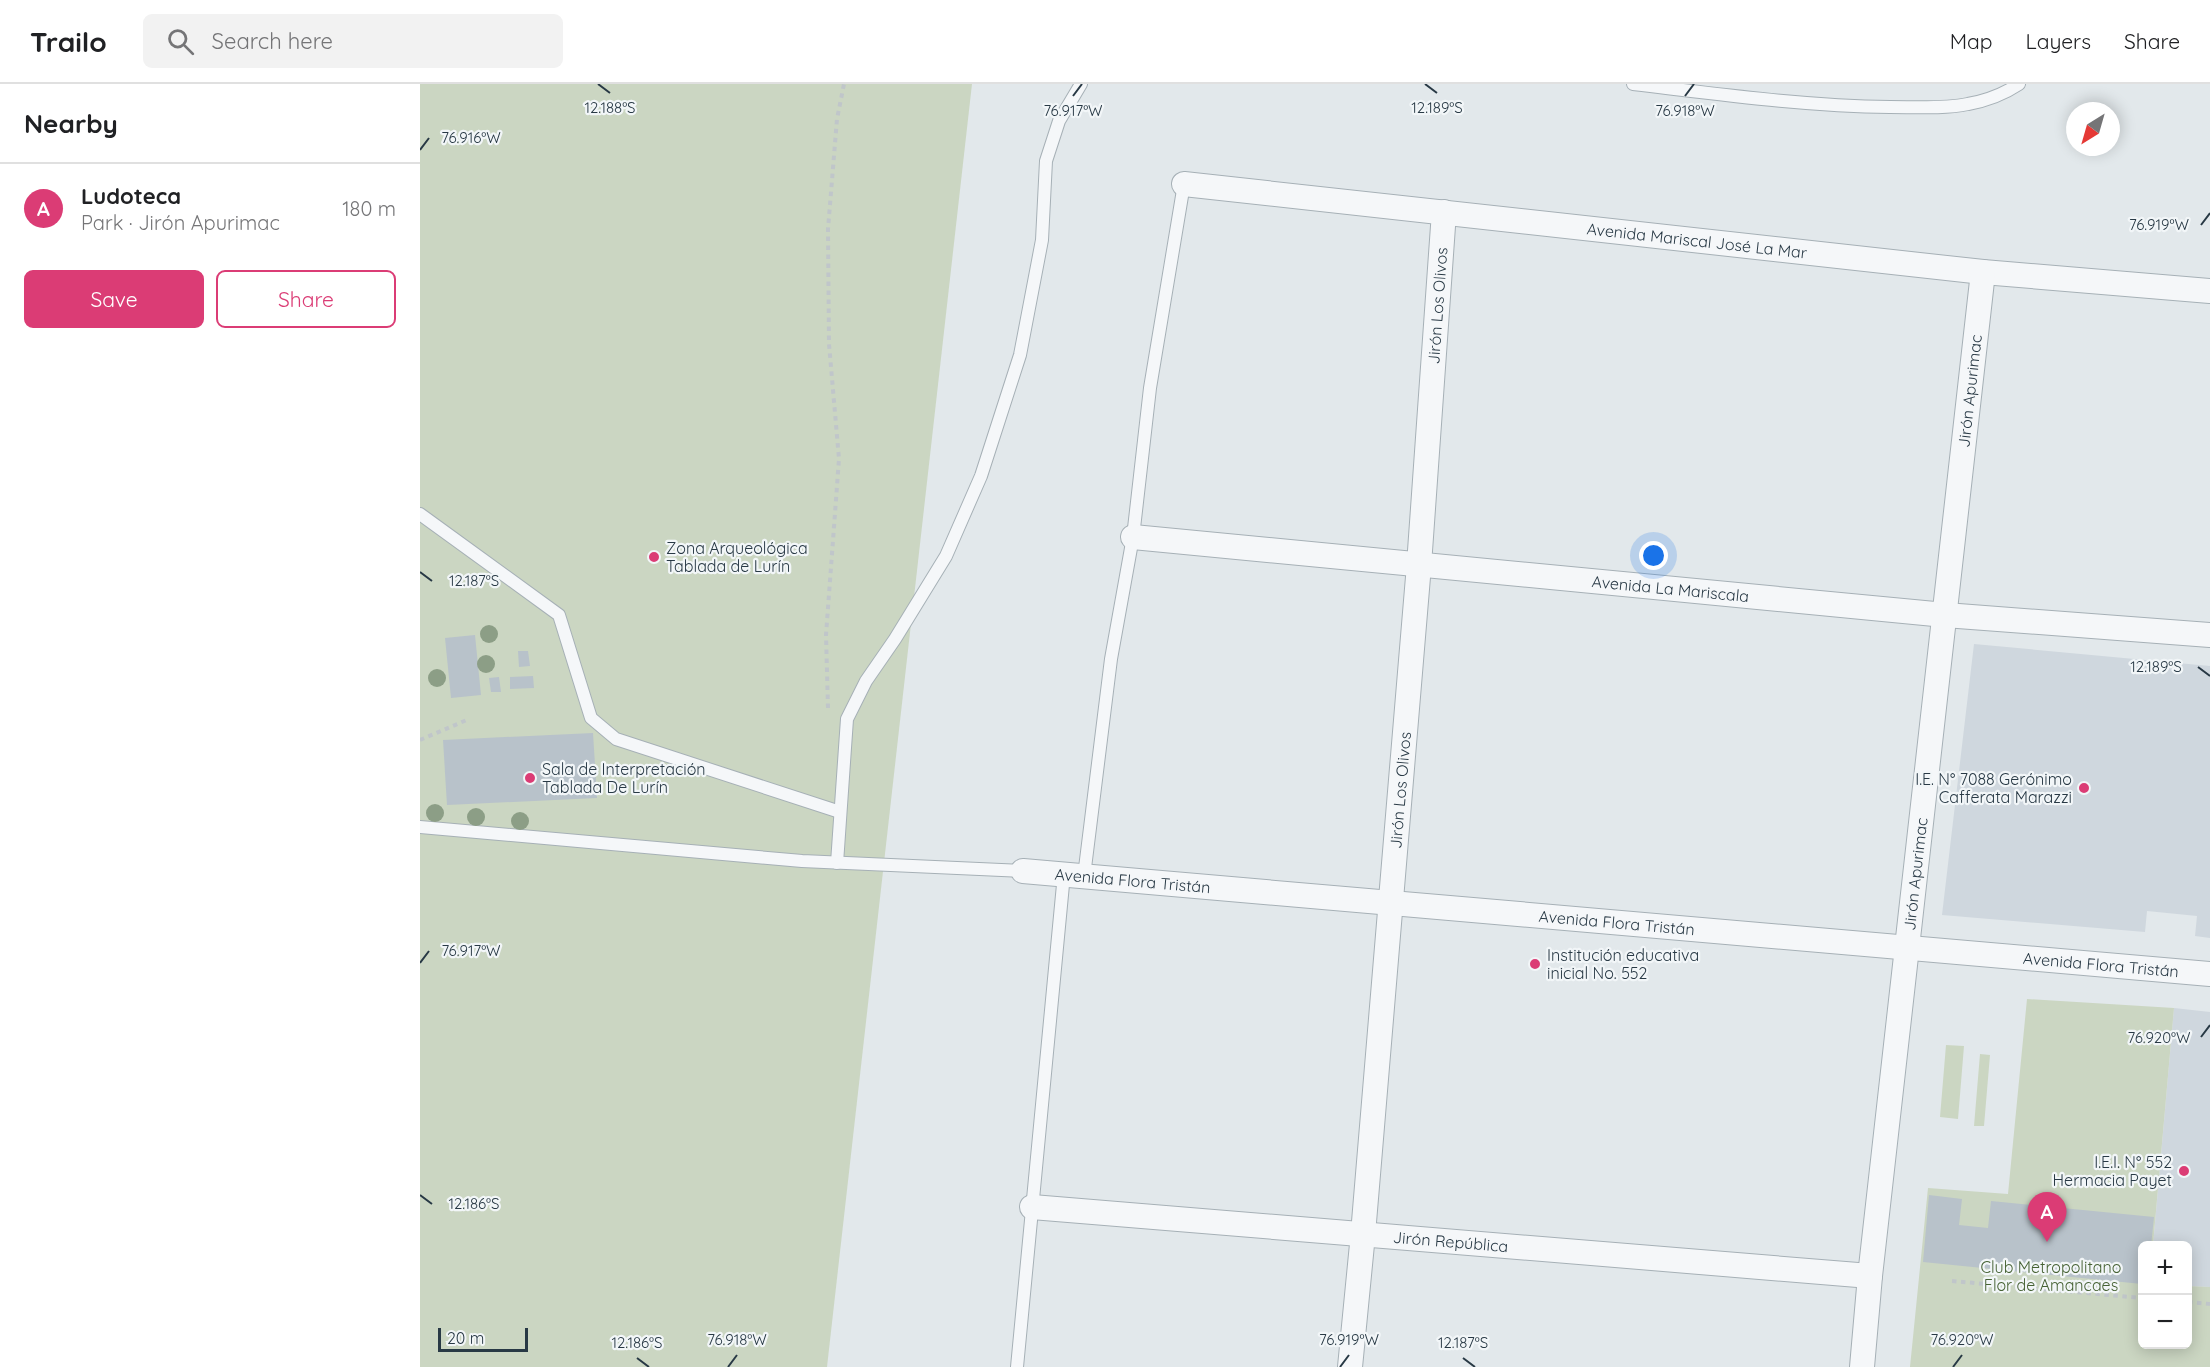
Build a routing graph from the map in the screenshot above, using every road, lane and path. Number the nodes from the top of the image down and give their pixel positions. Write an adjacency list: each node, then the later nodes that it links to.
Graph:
1 (844, 84): 14 (path)
2 (1081, 84): 17 (lane)
3 (1633, 84): 4 (lane)
4 (2019, 84)
5 (1184, 184): 6 (street, Avenida Mariscal José La Mar); 10 (lane)
6 (1444, 212): 7 (street, Avenida Mariscal José La Mar); 11 (street, Jirón Los Olivos)
7 (1983, 272): 8 (street, Avenida Mariscal José La Mar); 12 (street, Jirón Apurimac)
8 (2210, 291)
9 (420, 514): 17 (lane)
10 (1133, 537): 11 (street, Avenida La Mariscala); 21 (lane)
11 (1419, 564): 12 (street, Avenida La Mariscala); 22 (street, Jirón Los Olivos)
12 (1945, 615): 13 (street, Avenida La Mariscala); 23 (street, Jirón Apurimac)
13 (2210, 635)
14 (828, 716)
15 (469, 719): 16 (path)
16 (420, 740)
17 (840, 812): 19 (lane)
18 (420, 827): 19 (lane)
19 (837, 863): 20 (lane)
20 (1023, 871): 21 (street, Avenida Flora Tristán)
21 (1074, 875): 22 (street, Avenida Flora Tristán); 25 (lane)
22 (1391, 903): 23 (street, Avenida Flora Tristán); 26 (street, Jirón Los Olivos)
23 (1907, 948): 24 (street, Avenida Flora Tristán); 27 (street, Jirón Apurimac)
24 (2210, 974)
25 (1032, 1207): 26 (street, Jirón República); 32 (lane)
26 (1364, 1234): 27 (street, Jirón República); 33 (street, Jirón Los Olivos)
27 (1870, 1276): 34 (street, Jirón Apurimac)
28 (1952, 1281): 29 (path)
29 (2138, 1298)
30 (2192, 1302): 31 (path)
31 (2210, 1304)
32 (1017, 1367)
33 (1350, 1367)
34 (1862, 1367)

